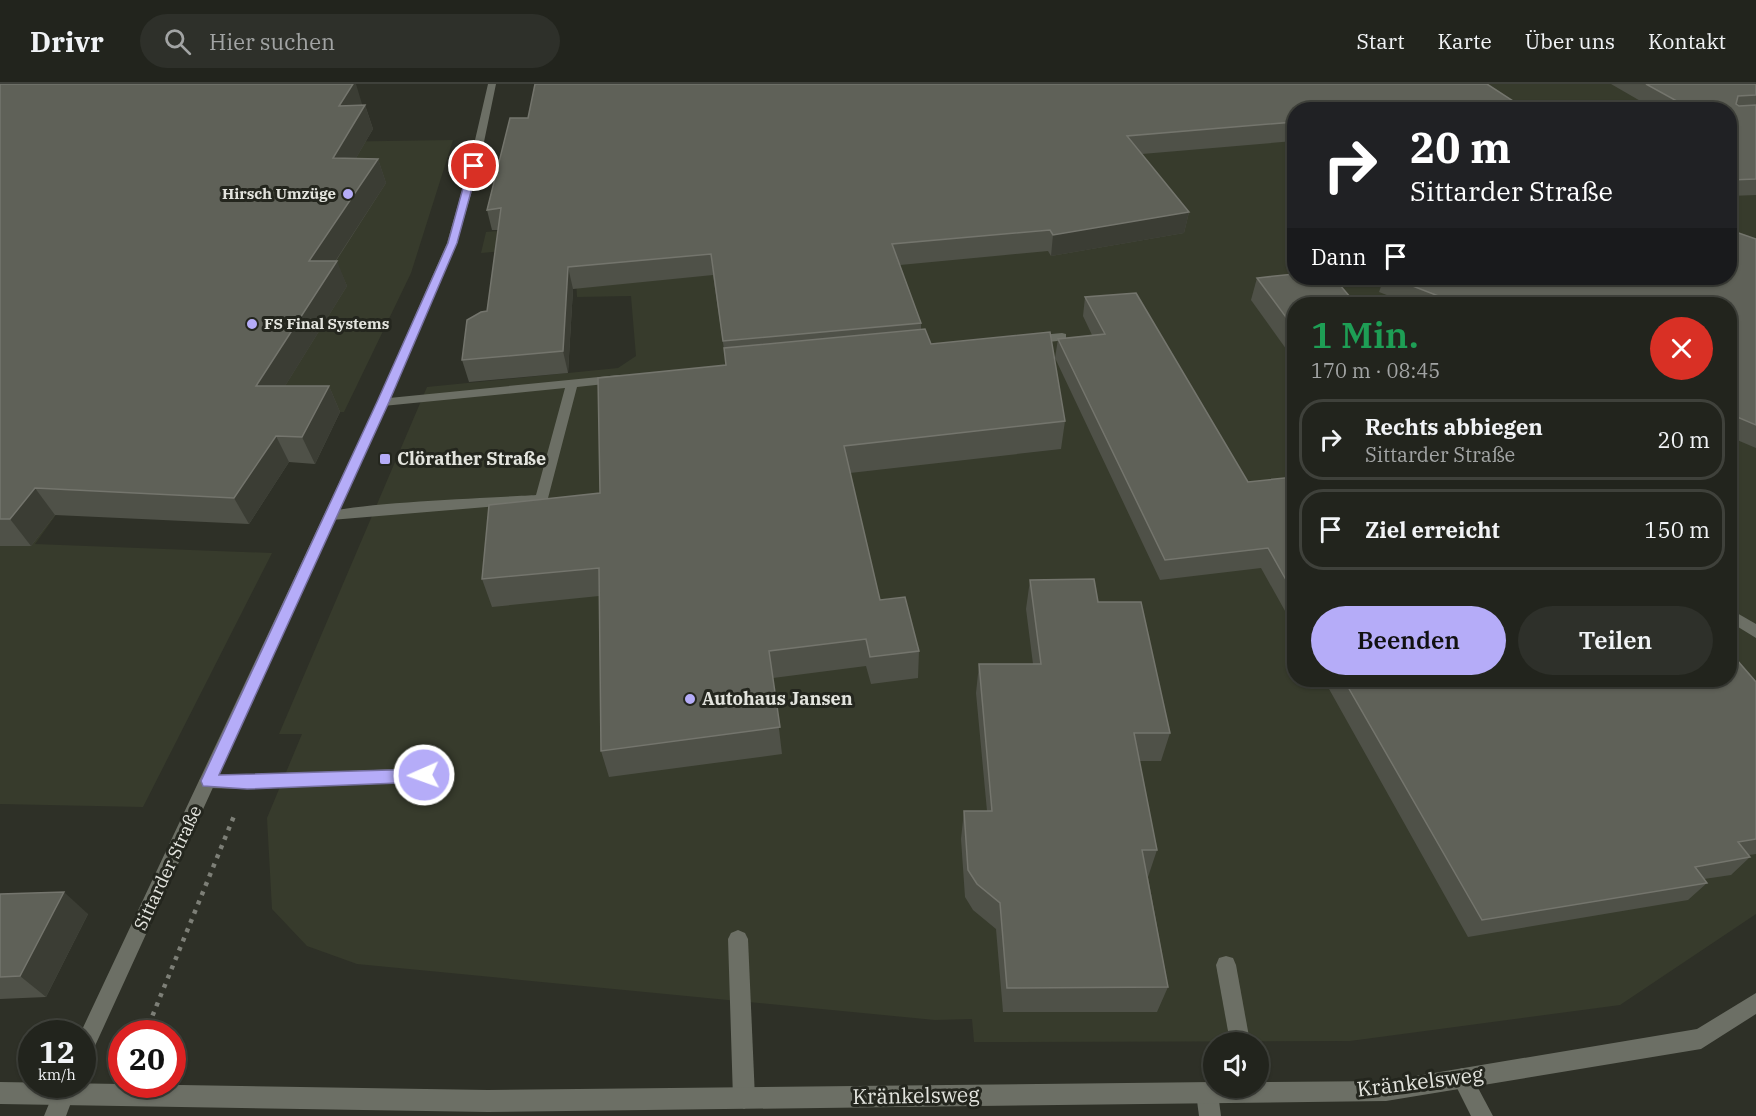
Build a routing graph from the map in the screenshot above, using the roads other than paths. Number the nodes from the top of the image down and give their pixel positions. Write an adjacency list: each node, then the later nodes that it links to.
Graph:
1 (492, 84): 6 (street, Sittarder Straße)
2 (1062, 337): 3 (street)
3 (1016, 341)
4 (630, 378): 5 (street)
5 (572, 384): 6 (street); 7 (street)
6 (383, 402): 7 (street, Sittarder Straße)
7 (331, 515): 11 (street, Sittarder Straße)
8 (1737, 620): 9 (street)
9 (1756, 632)
10 (424, 775): 11 (street)
11 (208, 781): 15 (street, Sittarder Straße)
12 (738, 939): 24 (street)
13 (1226, 965): 16 (street)
14 (1756, 1003): 17 (street, Kränkelsweg)
15 (96, 1022)
16 (1238, 1032)
17 (1462, 1078): 18 (street, Kränkelsweg); 28 (street)
18 (1269, 1090)
19 (96, 1091): 24 (street, Kränkelsweg)
20 (18, 1093): 22 (street)
21 (1203, 1093): 24 (street, Kränkelsweg)
22 (0, 1094)
23 (62, 1098): 26 (street)
24 (744, 1098)
25 (1208, 1098): 27 (street)
26 (55, 1116)
27 (1210, 1116)
28 (1482, 1116)

